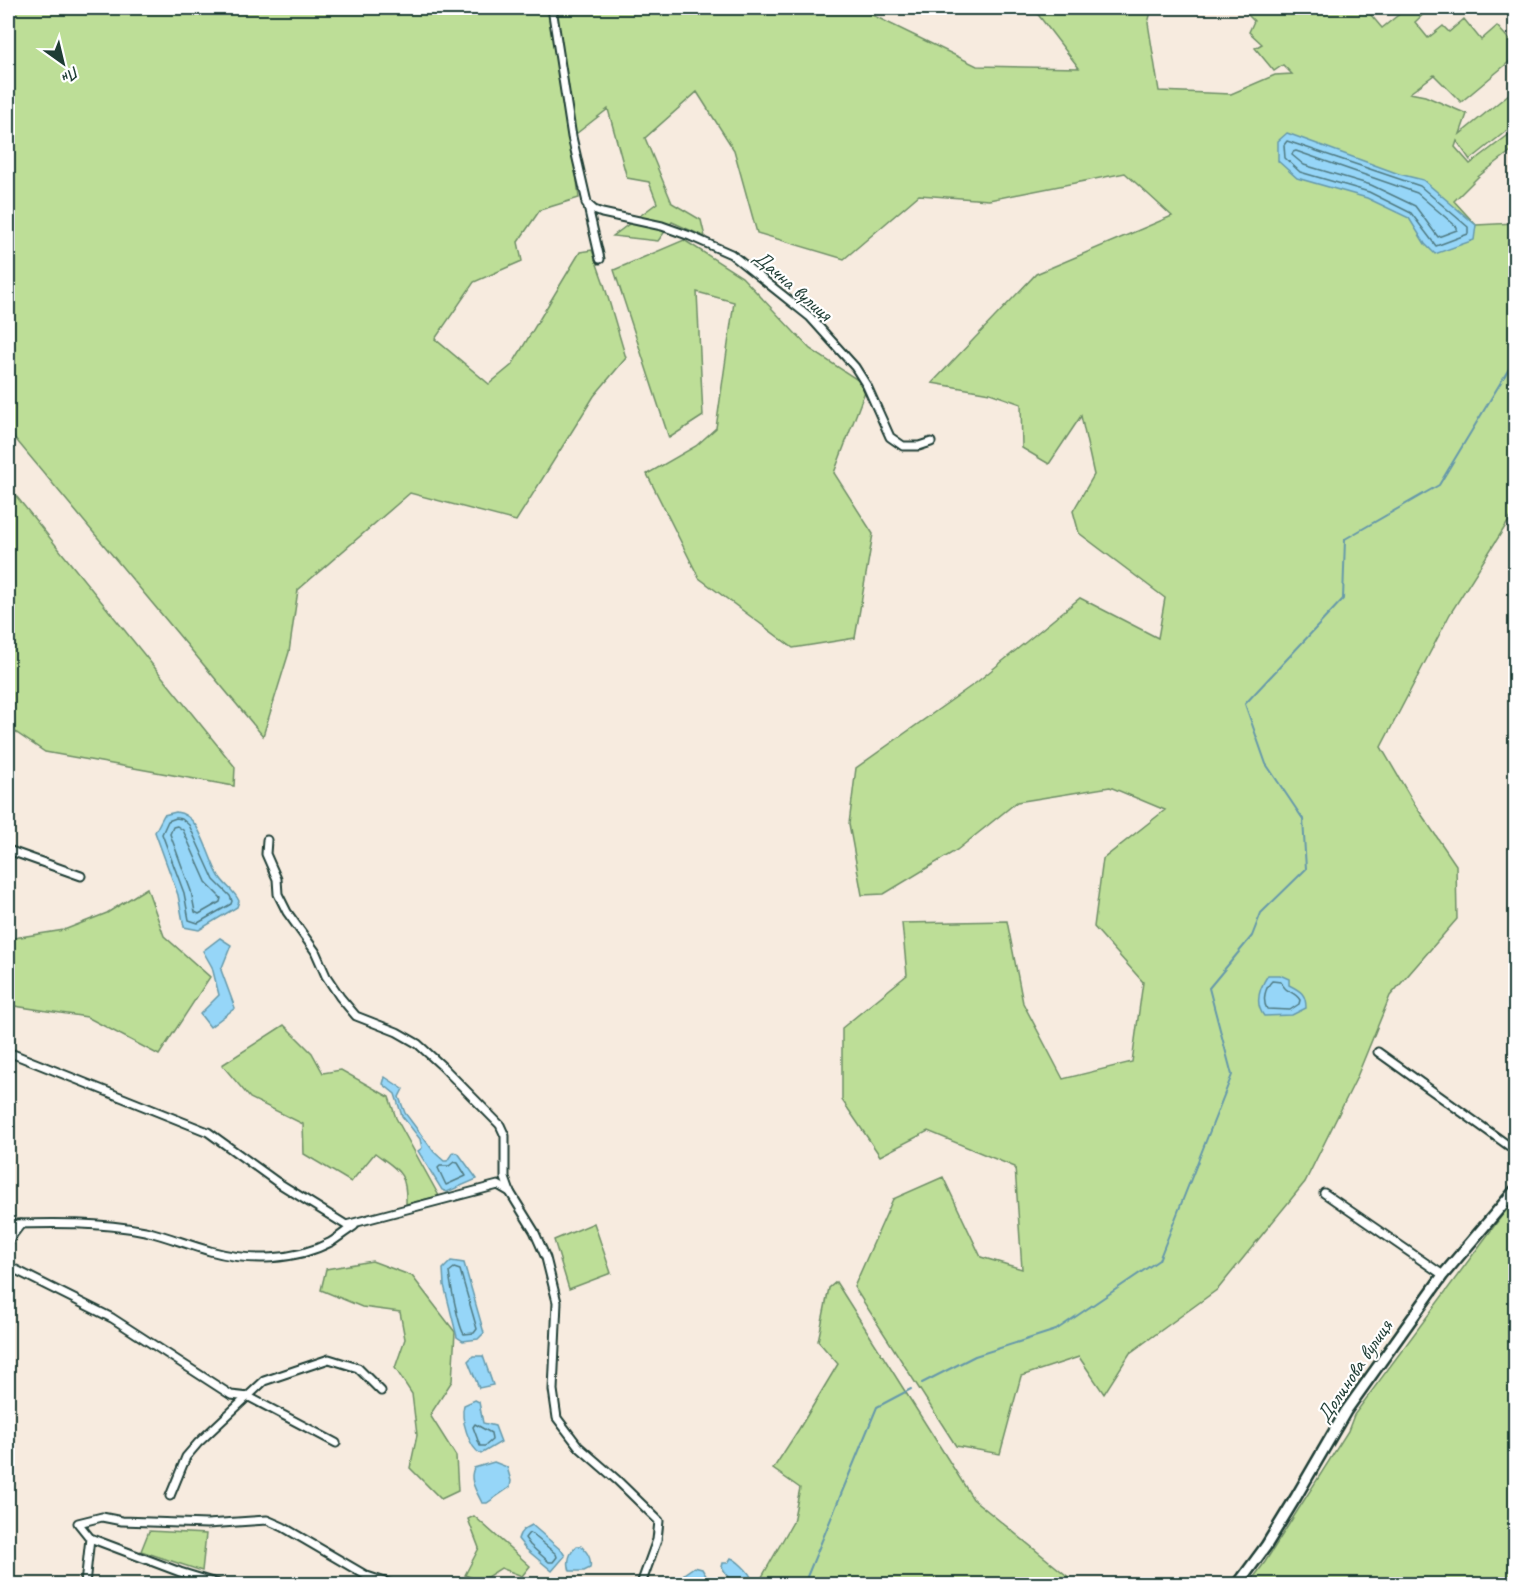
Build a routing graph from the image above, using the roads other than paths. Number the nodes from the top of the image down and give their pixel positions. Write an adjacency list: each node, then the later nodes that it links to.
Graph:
1 (552, 8): 2 (street)
2 (586, 203): 3 (street); 4 (street, Дачна вулиця)
3 (600, 259)
4 (931, 442)
5 (267, 840): 12 (street)
6 (8, 850): 7 (street)
7 (81, 876)
8 (8, 1052): 14 (street)
9 (1378, 1052): 10 (street)
10 (1515, 1151)
11 (1515, 1189): 19 (street, Долинова вулиця)
12 (510, 1192): 14 (street); 28 (street)
13 (1324, 1193): 19 (street)
14 (358, 1223): 16 (street)
15 (8, 1224): 16 (street)
16 (21, 1224): 17 (street)
17 (8, 1240)
18 (8, 1266): 21 (street)
19 (1443, 1275): 29 (street, Долинова вулиця)
20 (381, 1391): 21 (street)
21 (249, 1397): 22 (street); 23 (street)
22 (336, 1443)
23 (170, 1496)
24 (90, 1538): 25 (street); 26 (street); 27 (street)
25 (85, 1584)
26 (219, 1584)
27 (391, 1584)
28 (641, 1584)
29 (1238, 1584)

